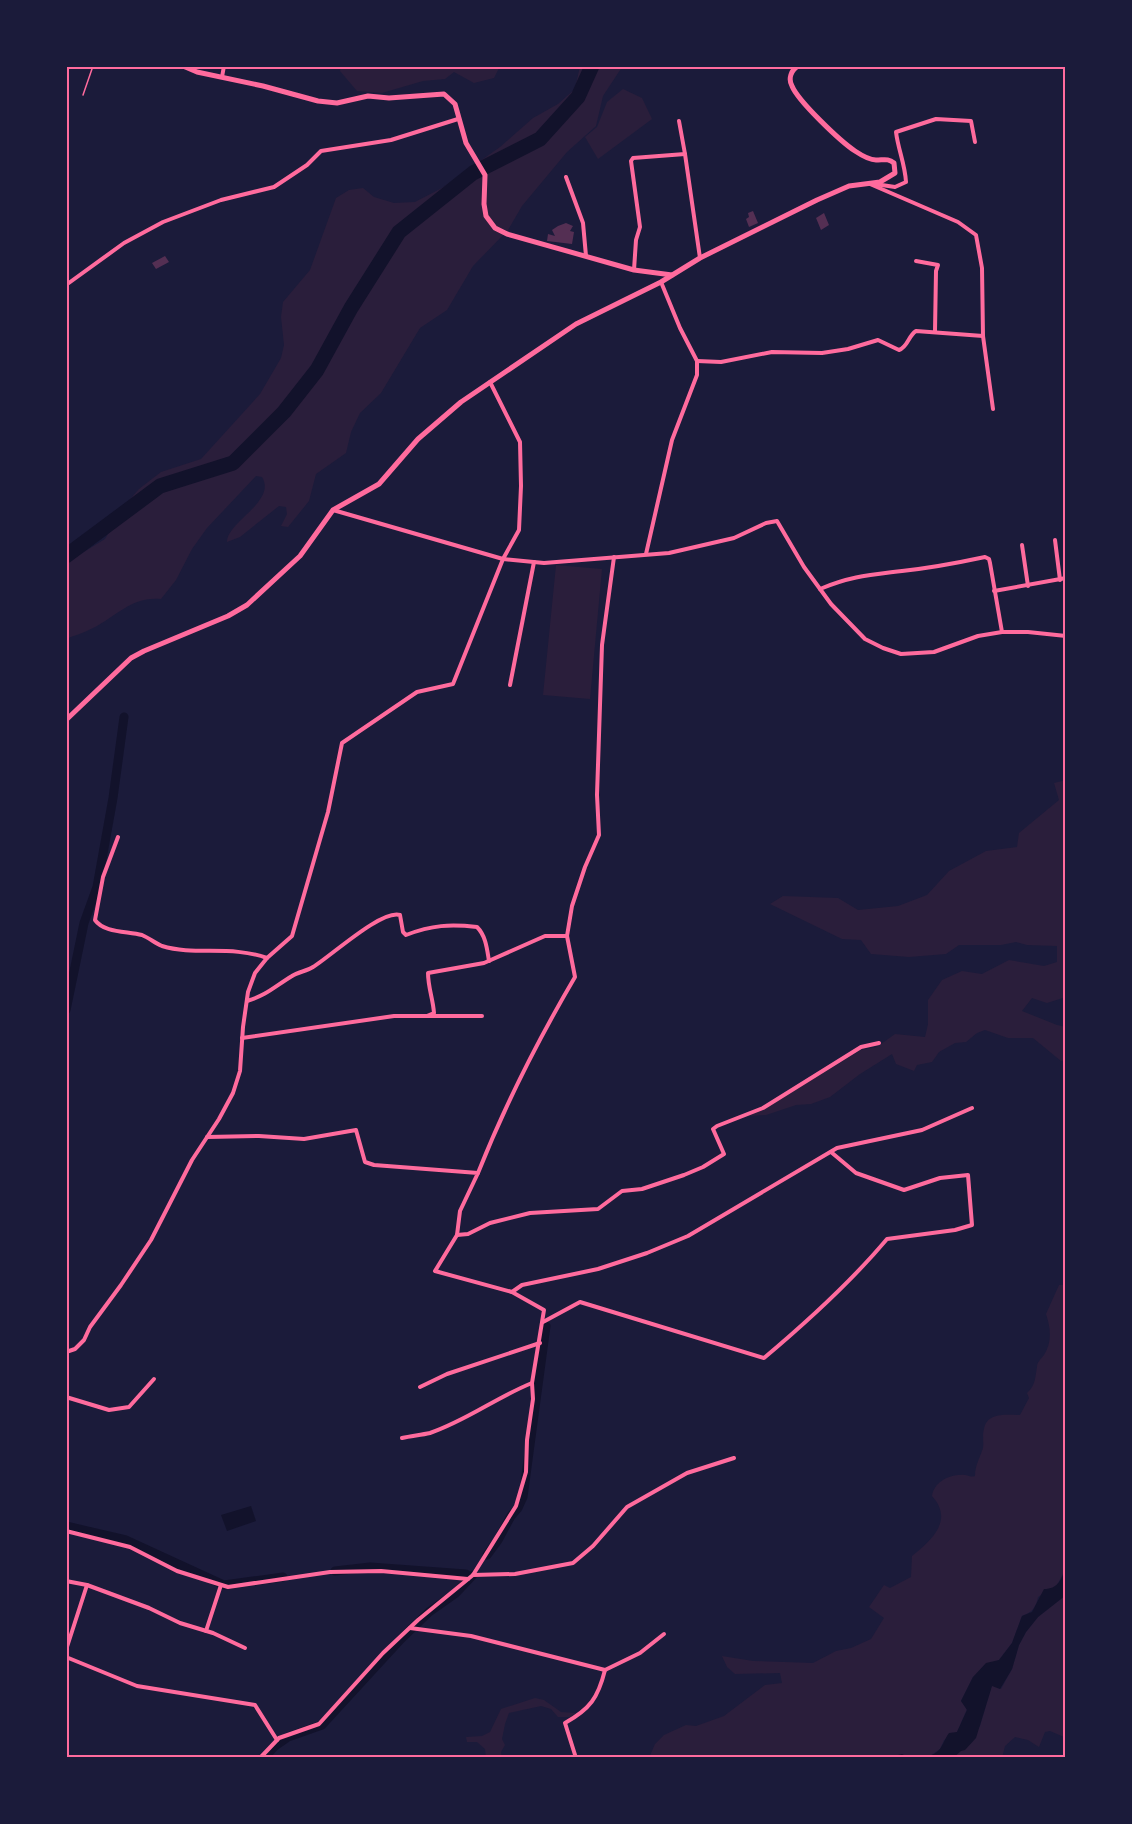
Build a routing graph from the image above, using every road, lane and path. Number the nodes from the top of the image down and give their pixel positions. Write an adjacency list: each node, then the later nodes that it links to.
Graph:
1 (93, 66): 6 (path)
2 (183, 66): 5 (main road)
3 (224, 66): 5 (street)
4 (798, 66): 12 (main road)
5 (222, 77): 7 (main road)
6 (83, 95)
7 (458, 119): 13 (main road); 19 (street)
8 (679, 122): 10 (street)
9 (975, 142): 12 (street)
10 (685, 154): 14 (street); 16 (street)
11 (566, 177): 13 (street)
12 (869, 184): 14 (main road); 21 (street)
13 (586, 256): 16 (main road)
14 (700, 258): 17 (main road)
15 (916, 261): 20 (street)
16 (634, 270): 17 (main road)
17 (672, 274): 18 (main road)
18 (661, 282): 22 (street); 23 (main road)
19 (66, 285)
20 (935, 331): 21 (street); 22 (street)
21 (983, 336): 24 (street)
22 (697, 361): 28 (street)
23 (490, 382): 25 (main road); 30 (street)
24 (993, 409)
25 (333, 510): 30 (street); 40 (main road)
26 (1055, 540): 33 (street)
27 (1022, 545): 34 (street)
28 (646, 555): 29 (street); 35 (street)
29 (614, 557): 31 (street); 42 (street)
30 (503, 559): 31 (street); 43 (street)
31 (534, 562): 39 (street)
32 (1066, 578): 33 (street)
33 (1060, 580): 34 (street)
34 (1028, 586): 36 (street)
35 (820, 589): 36 (street); 37 (street)
36 (994, 591): 37 (street)
37 (1002, 632): 38 (street)
38 (1066, 636)
39 (510, 684)
40 (66, 720)
41 (118, 837): 43 (street)
42 (567, 936): 44 (street); 53 (street)
43 (267, 958): 45 (street)
44 (489, 961): 45 (street); 46 (street)
45 (247, 1000): 48 (street)
46 (427, 1016): 47 (street); 48 (street)
47 (482, 1016)
48 (242, 1038): 51 (street)
49 (879, 1043): 54 (street)
50 (972, 1108): 52 (street)
51 (207, 1137): 53 (street); 58 (street)
52 (831, 1152): 55 (street); 56 (street)
53 (478, 1173): 54 (street)
54 (457, 1234): 55 (street)
55 (512, 1292): 56 (street)
56 (543, 1323): 57 (street)
57 (540, 1342): 60 (street); 61 (street)
58 (66, 1352)
59 (154, 1379): 62 (street)
60 (532, 1383): 63 (street); 66 (street)
61 (420, 1387)
62 (66, 1397)
63 (402, 1438)
64 (734, 1458): 66 (street)
65 (66, 1531): 69 (street)
66 (473, 1575): 67 (street)
67 (468, 1580): 69 (street); 71 (street)
68 (66, 1581): 70 (street)
69 (220, 1585): 72 (street)
70 (87, 1586): 72 (street); 75 (street)
71 (410, 1628): 77 (street); 78 (street)
72 (206, 1631): 74 (street)
73 (664, 1634): 77 (street)
74 (245, 1647)
75 (66, 1650)
76 (66, 1657): 78 (street)
77 (605, 1670): 80 (street)
78 (277, 1740): 79 (street)
79 (260, 1758)
80 (576, 1758)

